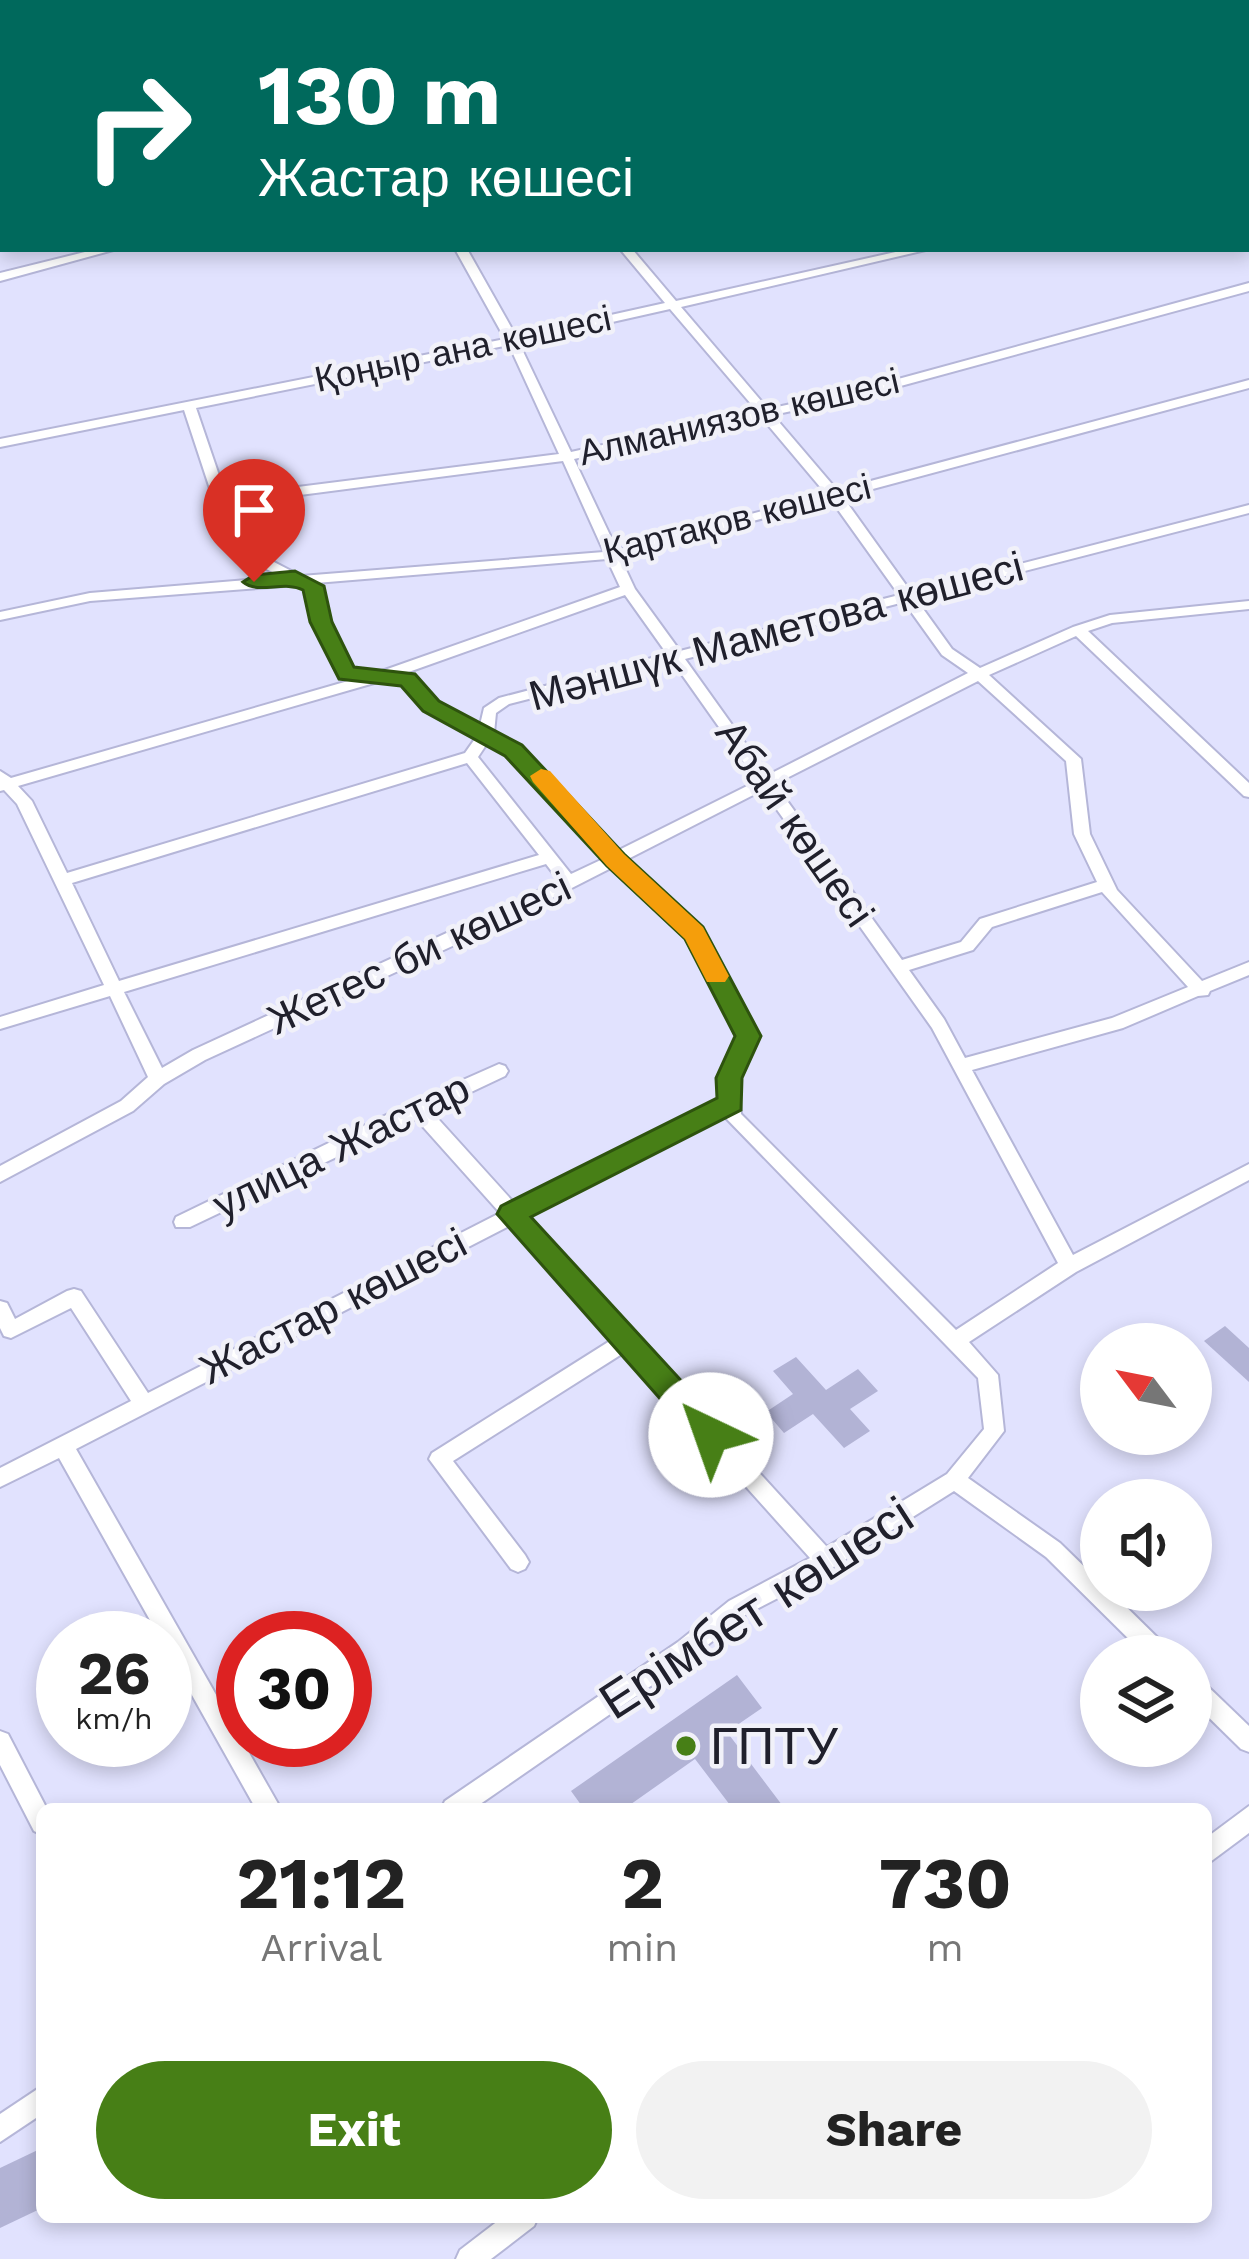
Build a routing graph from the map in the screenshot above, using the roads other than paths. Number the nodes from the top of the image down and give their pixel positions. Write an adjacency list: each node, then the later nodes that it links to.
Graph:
1 (100, 252): 5 (street)
2 (466, 252): 8 (street, Абай көшесі)
3 (629, 252): 7 (street)
4 (910, 252): 7 (street, Қоңыр ана көшесі)
5 (0, 278)
6 (1249, 287): 11 (street, Алманиязов көшесі)
7 (675, 304): 8 (street, Қоңыр ана көшесі); 11 (street)
8 (511, 341): 10 (street, Қоңыр ана көшесі); 13 (street, Абай көшесі)
9 (1249, 383): 14 (street, Қартақов көшесі)
10 (189, 405): 12 (street, Қоңыр ана көшесі); 15 (street)
11 (767, 412): 13 (street, Алманиязов көшесі); 14 (street)
12 (0, 443)
13 (566, 457): 15 (street, Алманиязов көшесі); 17 (street, Абай көшесі)
14 (835, 496): 17 (street, Қартақов көшесі); 20 (street)
15 (221, 502): 18 (street)
16 (1249, 509): 20 (street, Мәншүк Маметова көшесі)
17 (612, 555): 18 (street, Қартақов көшесі); 19 (street, Абай көшесі)
18 (295, 578): 22 (street, Қартақов көшесі); 26 (street)
19 (628, 589): 24 (street, Абай көшесі); 26 (street)
20 (903, 596): 24 (street, Мәншүк Маметова көшесі); 25 (street)
21 (1249, 604): 23 (street, Жетес би көшесі)
22 (0, 616)
23 (1078, 630): 25 (street, Жетес би көшесі); 31 (street)
24 (675, 654): 27 (street, Мәншүк Маметова көшесі); 30 (street, Абай көшесі)
25 (979, 674): 30 (street, Жетес би көшесі); 36 (street)
26 (380, 677): 27 (street); 29 (street)
27 (486, 734): 28 (street, Мәншүк Маметова көшесі); 33 (street)
28 (470, 757): 32 (street); 34 (street)
29 (3, 782): 34 (street)
30 (766, 783): 33 (street, Жетес би көшесі); 37 (street, Абай көшесі)
31 (1249, 792)
32 (548, 858): 35 (street); 39 (street)
33 (616, 860): 35 (street, Жетес би көшесі); 45 (street)
34 (62, 880): 39 (street)
35 (569, 883): 44 (street, Жетес би көшесі)
36 (1107, 885): 37 (street); 40 (street)
37 (897, 968): 42 (street, Абай көшесі)
38 (1249, 968): 40 (street)
39 (114, 989): 41 (street); 44 (street)
40 (1202, 991): 42 (street)
41 (0, 1023)
42 (961, 1066): 51 (street, Абай көшесі)
43 (500, 1071): 46 (street, улица Жастар)
44 (158, 1078): 48 (street, Жетес би көшесі)
45 (731, 1103): 49 (street, Жастар көшесі); 54 (street)
46 (417, 1108): 49 (street); 50 (street, улица Жастар)
47 (1249, 1171): 51 (street)
48 (0, 1174)
49 (511, 1214): 53 (street); 55 (street, Жастар көшесі)
50 (183, 1222)
51 (1069, 1266): 54 (street)
52 (0, 1309): 55 (street)
53 (626, 1341): 59 (street); 60 (street)
54 (955, 1341): 58 (street)
55 (144, 1404): 56 (street, Жастар көшесі)
56 (63, 1446): 57 (street, Жастар көшесі); 65 (street)
57 (0, 1478)
58 (954, 1480): 59 (street, Ерімбет көшесі); 61 (street, Ерімбет көшесі)
59 (825, 1560): 66 (street, Ерімбет көшесі)
60 (518, 1562)
61 (1140, 1635)
62 (1212, 1706): 64 (street)
63 (0, 1742): 67 (street)
64 (1249, 1742)
65 (266, 1803)
66 (462, 1803)
67 (36, 1811)
68 (1249, 1818): 69 (street)
69 (1212, 1847)
70 (36, 2103): 71 (street)
71 (0, 2129)
72 (517, 2223): 73 (street)
73 (469, 2259)

